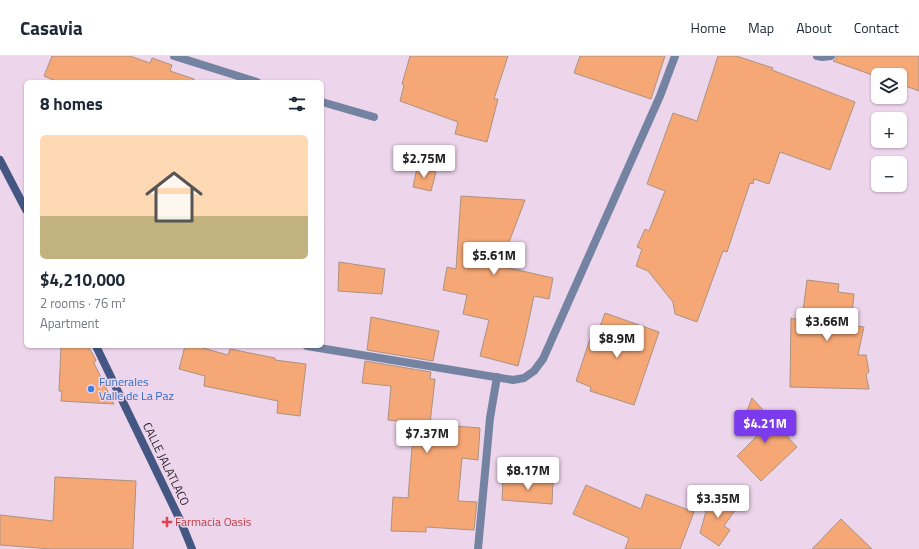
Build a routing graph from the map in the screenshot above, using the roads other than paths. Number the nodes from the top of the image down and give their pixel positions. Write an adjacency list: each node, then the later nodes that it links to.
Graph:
1 (174, 56): 5 (street)
2 (675, 56): 12 (street)
3 (817, 56): 4 (street)
4 (831, 56)
5 (251, 80)
6 (324, 103): 7 (street)
7 (374, 117)
8 (0, 160): 9 (main road)
9 (24, 206)
10 (97, 348): 13 (main road, CALLE JALATLACO)
11 (320, 348): 12 (street)
12 (497, 377): 14 (street)
13 (192, 549)
14 (478, 549)

